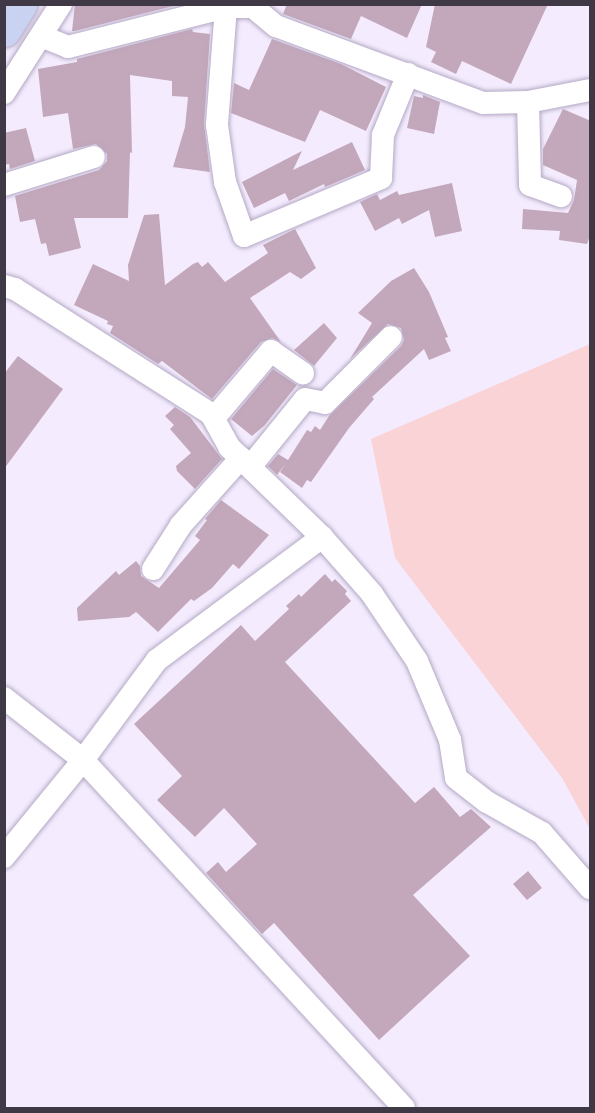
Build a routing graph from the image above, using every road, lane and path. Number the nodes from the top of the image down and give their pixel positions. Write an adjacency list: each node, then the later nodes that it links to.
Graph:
1 (20, 4): 5 (highway)
2 (61, 4): 6 (street)
3 (253, 6): 4 (street); 7 (street)
4 (226, 7): 6 (street); 7 (street)
5 (4, 30)
6 (41, 36): 9 (street)
7 (408, 74): 10 (street)
8 (591, 90): 10 (street)
9 (4, 93)
10 (528, 102): 13 (street)
11 (94, 157): 12 (street)
12 (4, 185)
13 (561, 196)
14 (8, 283): 17 (street)
15 (391, 337): 18 (street)
16 (303, 372): 17 (street)
17 (214, 418): 18 (street)
18 (245, 462): 19 (street); 20 (street)
19 (322, 537): 22 (street); 24 (street)
20 (153, 570)
21 (4, 698): 22 (street)
22 (83, 760): 23 (street); 25 (street)
23 (4, 857)
24 (591, 888)
25 (404, 1108)

